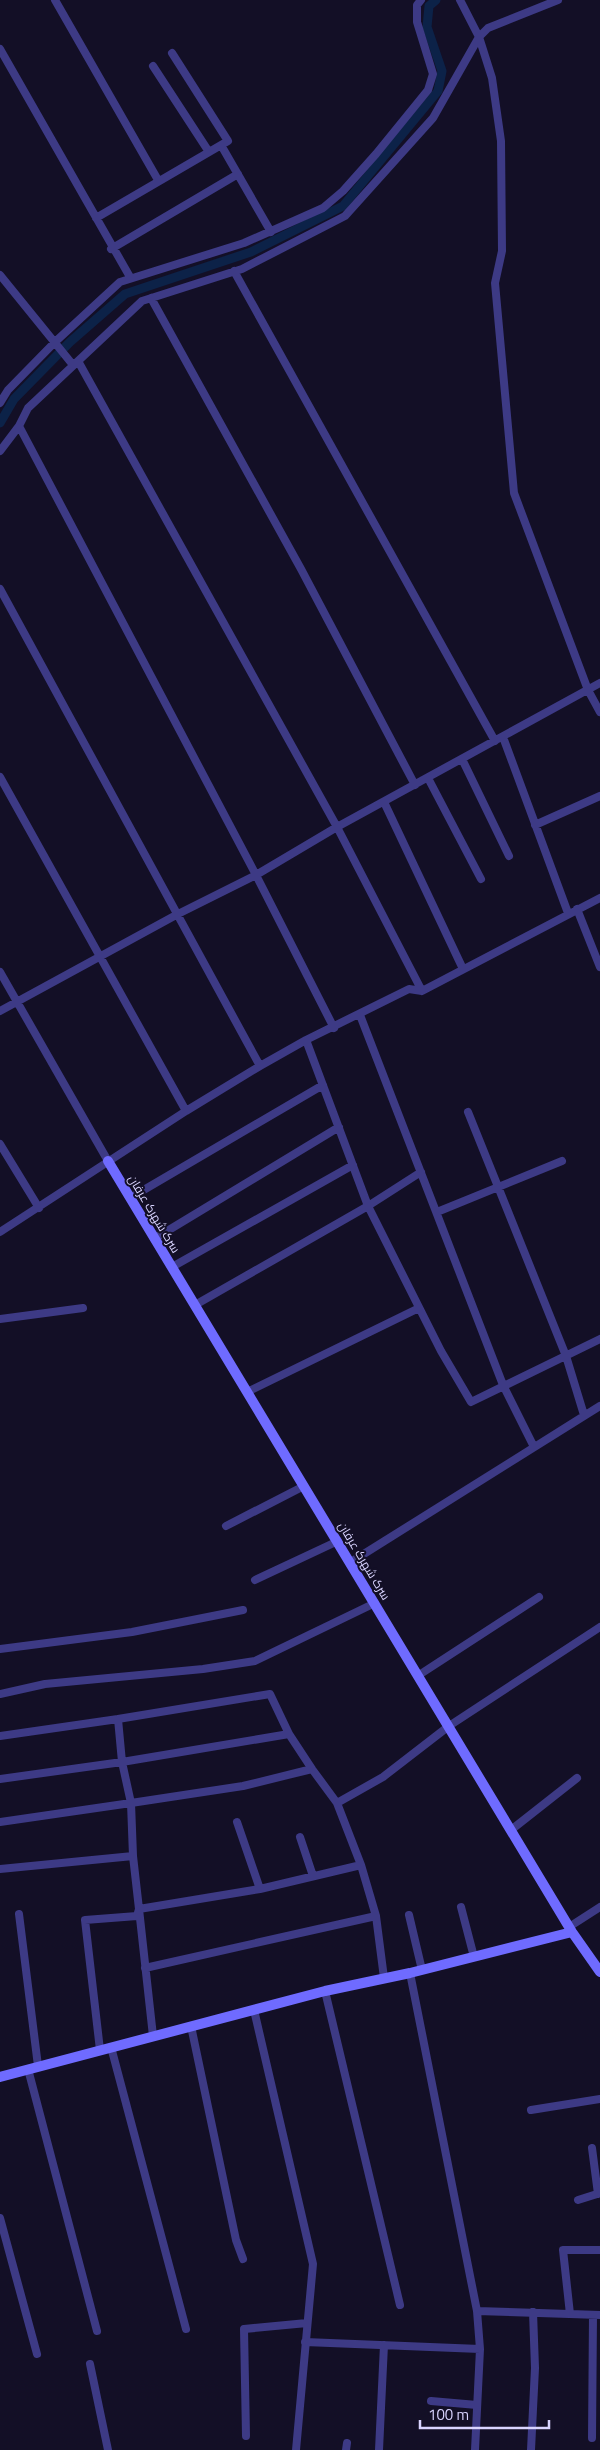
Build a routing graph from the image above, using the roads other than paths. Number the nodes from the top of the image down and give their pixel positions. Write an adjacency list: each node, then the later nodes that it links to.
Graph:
1 (55, 0): 12 (street)
2 (421, 0): 14 (street)
3 (460, 0): 5 (street)
4 (558, 0): 5 (street)
5 (479, 37): 16 (street); 27 (street)
6 (0, 49): 13 (street)
7 (172, 53): 9 (street)
8 (153, 66): 10 (street)
9 (221, 145): 10 (street); 11 (street)
10 (209, 152): 12 (street)
11 (238, 174): 14 (street); 15 (street)
12 (158, 180): 13 (street)
13 (96, 218): 15 (street)
14 (271, 232): 18 (street)
15 (112, 248): 18 (street)
16 (234, 271): 19 (street); 29 (street)
17 (0, 275): 20 (street)
18 (130, 277): 20 (street)
19 (152, 298): 21 (street); 33 (street)
20 (55, 342): 21 (street); 22 (street)
21 (76, 363): 23 (street); 37 (street)
22 (0, 403)
23 (19, 426): 24 (street); 39 (street)
24 (0, 452)
25 (0, 589): 44 (street)
26 (600, 683): 27 (street)
27 (588, 690): 28 (street); 29 (street)
28 (600, 712)
29 (499, 739): 30 (street); 36 (street)
30 (462, 759): 32 (street); 38 (street)
31 (0, 777): 45 (street)
32 (428, 778): 33 (street); 40 (street)
33 (415, 785): 35 (street)
34 (600, 796): 36 (street)
35 (384, 802): 37 (street); 47 (street)
36 (535, 825): 43 (street)
37 (336, 827): 39 (street); 49 (street)
38 (509, 856)
39 (256, 875): 44 (street); 53 (street)
40 (481, 879)
41 (600, 898): 42 (street)
42 (577, 909): 43 (street); 46 (street)
43 (568, 913): 47 (street)
44 (178, 914): 45 (street); 55 (street)
45 (100, 956): 50 (street); 57 (street)
46 (600, 966)
47 (463, 969): 49 (street)
48 (0, 972): 50 (street)
49 (422, 991): 52 (street)
50 (17, 1002): 51 (street); 62 (street)
51 (0, 1011)
52 (360, 1015): 53 (street); 64 (street)
53 (334, 1028): 54 (street)
54 (306, 1040): 55 (street); 56 (street)
55 (260, 1066): 57 (street)
56 (323, 1085): 59 (street); 66 (street)
57 (186, 1111): 62 (street)
58 (468, 1112): 65 (street)
59 (339, 1126): 63 (street); 71 (street)
60 (0, 1144): 68 (street)
61 (562, 1161): 65 (street)
62 (108, 1162): 66 (street, سرک شهرک عرفان); 68 (street)
63 (353, 1165): 67 (street); 72 (street)
64 (421, 1172): 67 (street); 69 (street)
65 (498, 1186): 69 (street); 78 (street)
66 (130, 1198): 71 (street, سرک شهرک عرفان)
67 (368, 1206): 73 (street); 75 (street)
68 (38, 1208): 70 (street)
69 (437, 1212): 79 (street)
70 (0, 1232)
71 (154, 1239): 72 (street, سرک شهرک عرفان)
72 (172, 1267): 73 (street, سرک شهرک عرفان)
73 (195, 1305): 80 (street, سرک شهرک عرفان)
74 (83, 1308): 76 (street)
75 (419, 1308): 79 (street); 80 (street)
76 (0, 1319)
77 (600, 1340): 78 (street)
78 (566, 1356): 79 (street); 82 (street)
79 (503, 1385): 83 (street)
80 (247, 1392): 84 (street, سرک شهرک عرفان)
81 (600, 1406): 82 (street)
82 (584, 1415): 83 (street)
83 (534, 1447): 87 (street)
84 (304, 1486): 85 (street); 86 (street, سرک شهرک عرفان)
85 (226, 1526)
86 (338, 1541): 87 (street, سرک شهرک عرفان); 88 (street)
87 (350, 1562): 90 (street, سرک شهرک عرفان)
88 (256, 1580)
89 (539, 1597): 94 (street)
90 (375, 1603): 94 (street, سرک شهرک عرفان); 95 (street)
91 (242, 1610): 93 (street)
92 (600, 1627): 97 (street)
93 (0, 1649)
94 (419, 1675): 97 (street, سرک شهرک عرفان)
95 (0, 1694)
96 (118, 1719): 98 (street); 99 (street); 100 (street)
97 (449, 1726): 105 (street); 108 (street, سرک شهرک عرفان)
98 (289, 1734): 100 (street); 101 (street)
99 (0, 1736)
100 (122, 1762): 103 (street); 104 (street)
101 (312, 1770): 104 (street); 105 (street)
102 (578, 1778): 108 (street)
103 (0, 1779)
104 (131, 1803): 106 (street); 110 (street)
105 (336, 1803): 111 (street)
106 (0, 1822)
107 (237, 1822): 114 (street)
108 (511, 1830): 121 (street, سرک شهرک عرفان)
109 (300, 1836): 113 (street)
110 (133, 1856): 112 (street); 117 (street)
111 (361, 1865): 113 (street); 120 (street)
112 (0, 1869)
113 (313, 1876): 114 (street)
114 (260, 1889): 117 (street)
115 (461, 1907): 122 (street)
116 (600, 1907): 121 (street)
117 (140, 1909): 123 (street); 133 (street)
118 (19, 1914): 134 (street)
119 (409, 1915): 124 (street)
120 (376, 1916): 123 (street); 127 (street)
121 (571, 1929): 122 (street); 125 (street, سرک شهرک عرفان)
122 (474, 1957): 124 (street)
123 (145, 1968): 131 (street)
124 (422, 1970): 126 (street)
125 (600, 1972)
126 (410, 1973): 127 (street); 145 (street)
127 (384, 1978): 128 (street)
128 (326, 1991): 129 (street); 144 (street)
129 (254, 2010): 130 (street); 149 (street)
130 (191, 2026): 131 (street); 143 (street)
131 (153, 2036): 132 (street)
132 (111, 2048): 133 (street); 150 (street)
133 (100, 2050): 134 (street)
134 (33, 2068): 135 (street); 151 (street)
135 (0, 2076)
136 (600, 2099): 137 (street)
137 (531, 2110)
138 (592, 2148): 139 (street)
139 (599, 2193): 140 (street)
140 (578, 2200)
141 (0, 2218): 155 (street)
142 (600, 2250): 147 (street)
143 (243, 2259)
144 (400, 2305)
145 (477, 2311): 146 (street); 154 (street)
146 (533, 2312): 147 (street); 165 (street)
147 (570, 2314): 148 (street)
148 (596, 2315): 160 (street)
149 (307, 2323): 152 (street); 159 (street)
150 (186, 2329)
151 (97, 2331)
152 (305, 2342): 153 (street); 162 (street)
153 (384, 2345): 154 (street); 163 (street)
154 (480, 2349): 158 (street)
155 (37, 2354)
156 (90, 2364): 161 (street)
157 (431, 2402): 158 (street)
158 (477, 2405): 164 (street)
159 (246, 2436)
160 (592, 2438)
161 (108, 2450)
162 (296, 2450)
163 (379, 2450)
164 (475, 2450)
165 (531, 2450)

